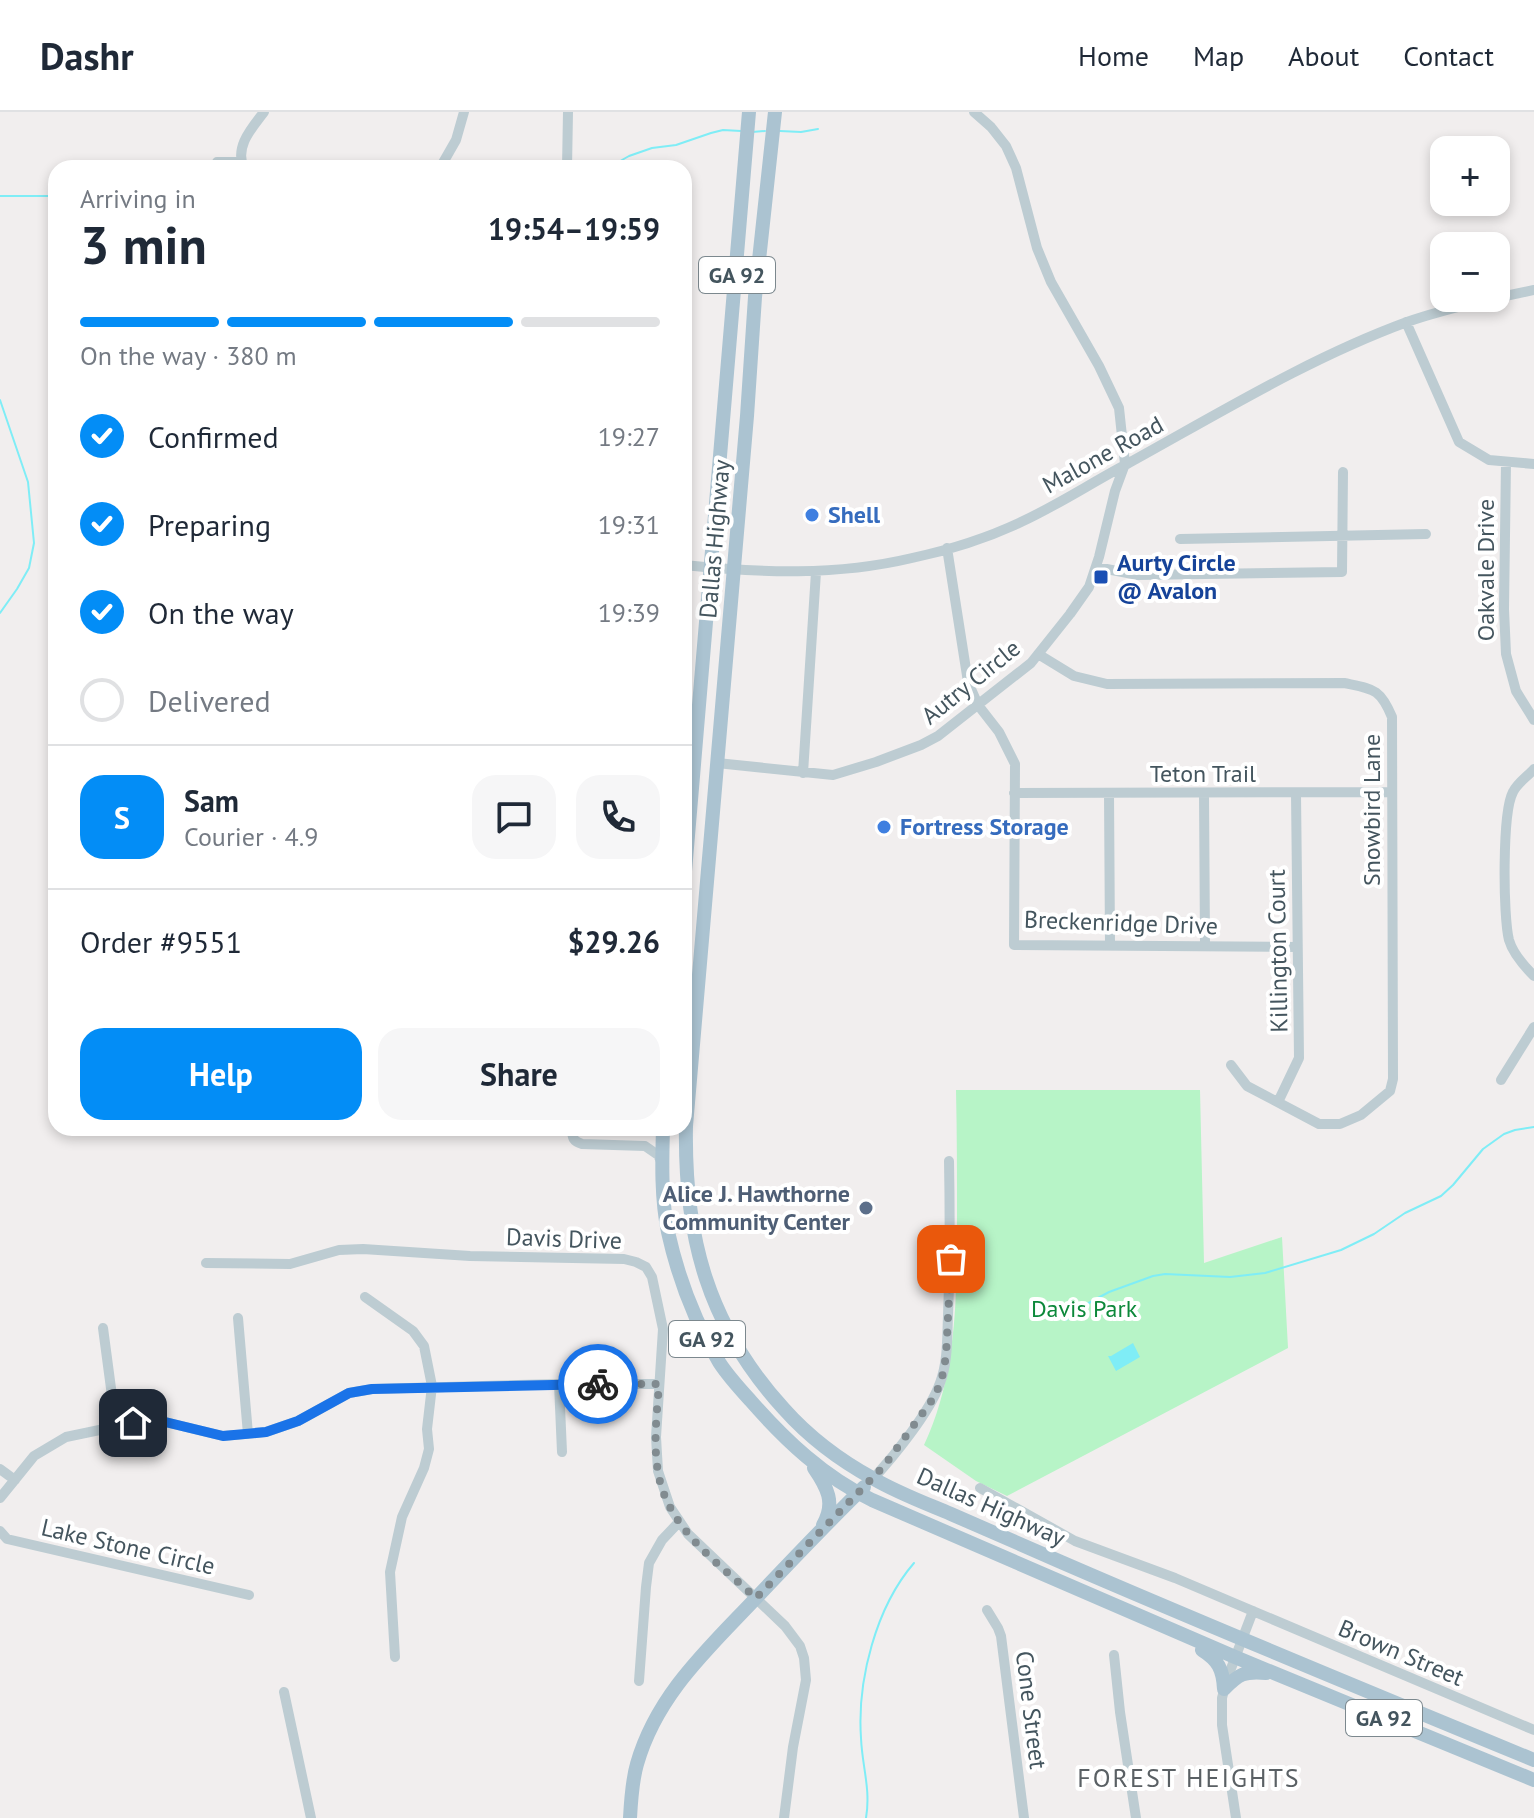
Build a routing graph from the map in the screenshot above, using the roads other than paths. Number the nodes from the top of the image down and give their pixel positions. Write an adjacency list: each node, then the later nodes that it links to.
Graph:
1 (264, 112): 7 (street)
2 (464, 112): 8 (street)
3 (568, 112): 9 (street)
4 (749, 112): 24 (main road, Dallas Highway / GA 92)
5 (775, 112): 25 (main road, Dallas Highway / GA 92)
6 (974, 112): 15 (street, Autry Circle)
7 (243, 160)
8 (445, 160)
9 (567, 160)
10 (1534, 290): 11 (street, Malone Road)
11 (1510, 295)
12 (1438, 312): 13 (street, Malone Road)
13 (1406, 322): 14 (street); 15 (street, Malone Road)
14 (1506, 462): 16 (street); 29 (street, Oakvale Drive)
15 (1125, 464): 21 (street, Malone Road); 23 (street, Autry Circle)
16 (1534, 464)
17 (1343, 472): 19 (street)
18 (1426, 534): 19 (street)
19 (1343, 536): 20 (street); 23 (street)
20 (1180, 539)
21 (947, 548): 26 (street, Malone Road); 28 (street, Breckenridge Drive)
22 (692, 566): 24 (street, Malone Road)
23 (1096, 567): 27 (street, Autry Circle)
24 (711, 568): 25 (street, Malone Road); 33 (main road, Dallas Highway / GA 92)
25 (734, 570): 26 (street, Malone Road); 30 (main road, Dallas Highway / GA 92)
26 (816, 572): 32 (street)
27 (1038, 654): 28 (street, Autry Circle); 34 (street, Snowbird Lane)
28 (978, 705): 32 (street, Autry Circle); 35 (street, Breckenridge Drive)
29 (1534, 720)
30 (717, 763): 32 (street, Autry Circle); 44 (main road, Dallas Highway / GA 92)
31 (1534, 769): 42 (street)
32 (803, 773)
33 (692, 790)
34 (1392, 792): 38 (street, Teton Trail); 47 (street, Snowbird Lane)
35 (1014, 793): 36 (street, Teton Trail); 39 (street, Breckenridge Drive)
36 (1109, 794): 37 (street, Teton Trail); 39 (street)
37 (1204, 794): 38 (street, Teton Trail); 40 (street)
38 (1296, 794): 41 (street, Killington Court)
39 (1110, 945): 40 (street, Breckenridge Drive)
40 (1205, 945): 41 (street, Breckenridge Drive)
41 (1297, 947): 47 (street, Killington Court)
42 (1534, 976)
43 (1534, 1027): 46 (street)
44 (692, 1056)
45 (1231, 1065): 47 (street, Snowbird Lane)
46 (1501, 1080)
47 (1278, 1102)
48 (572, 1136): 52 (street)
49 (657, 1136): 52 (street)
50 (663, 1136): 54 (main road, Dallas Highway / GA 92)
51 (686, 1136): 67 (main road, Dallas Highway / GA 92)
52 (645, 1146): 54 (street)
53 (949, 1161): 67 (street)
54 (663, 1164): 65 (main road, Dallas Highway / GA 92)
55 (206, 1263): 60 (street, Davis Drive)
56 (365, 1297): 61 (street)
57 (238, 1318): 63 (street)
58 (103, 1328): 62 (street)
59 (559, 1384): 60 (street); 61 (street); 64 (street)
60 (659, 1384): 72 (street, Davis Drive)
61 (432, 1386): 63 (street); 82 (street)
62 (116, 1426): 63 (street); 68 (street)
63 (248, 1434)
64 (562, 1452)
65 (807, 1457): 70 (main road, Dallas Highway / GA 92); 74 (main road)
66 (0, 1469): 68 (street)
67 (873, 1479): 70 (main road); 80 (main road, Dallas Highway / GA 92)
68 (15, 1480): 71 (street)
69 (980, 1488): 78 (street, Brown Street)
70 (858, 1493): 74 (main road); 79 (main road, Dallas Highway / GA 92)
71 (0, 1498)
72 (679, 1522): 76 (street, Davis Drive); 85 (street)
73 (0, 1531): 75 (street, Lake Stone Circle)
74 (817, 1534): 76 (main road)
75 (249, 1595)
76 (756, 1598): 92 (main road); 93 (street, Davis Drive)
77 (987, 1610): 94 (street, Cone Street)
78 (1253, 1611): 80 (street); 88 (street, Brown Street)
79 (1168, 1628): 83 (main road, Dallas Highway / GA 92); 86 (main road)
80 (1242, 1641): 83 (street); 89 (main road, Dallas Highway / GA 92)
81 (1114, 1655): 95 (street)
82 (395, 1657)
83 (1235, 1657): 84 (main road, Dallas Highway / GA 92); 86 (street)
84 (1276, 1673): 86 (main road); 90 (main road, Dallas Highway / GA 92)
85 (639, 1681)
86 (1224, 1689): 96 (street)
87 (284, 1692): 91 (street)
88 (1534, 1730)
89 (1534, 1760)
90 (1534, 1780)
91 (311, 1818)
92 (630, 1818)
93 (784, 1818)
94 (1024, 1818)
95 (1136, 1818)
96 (1236, 1818)

